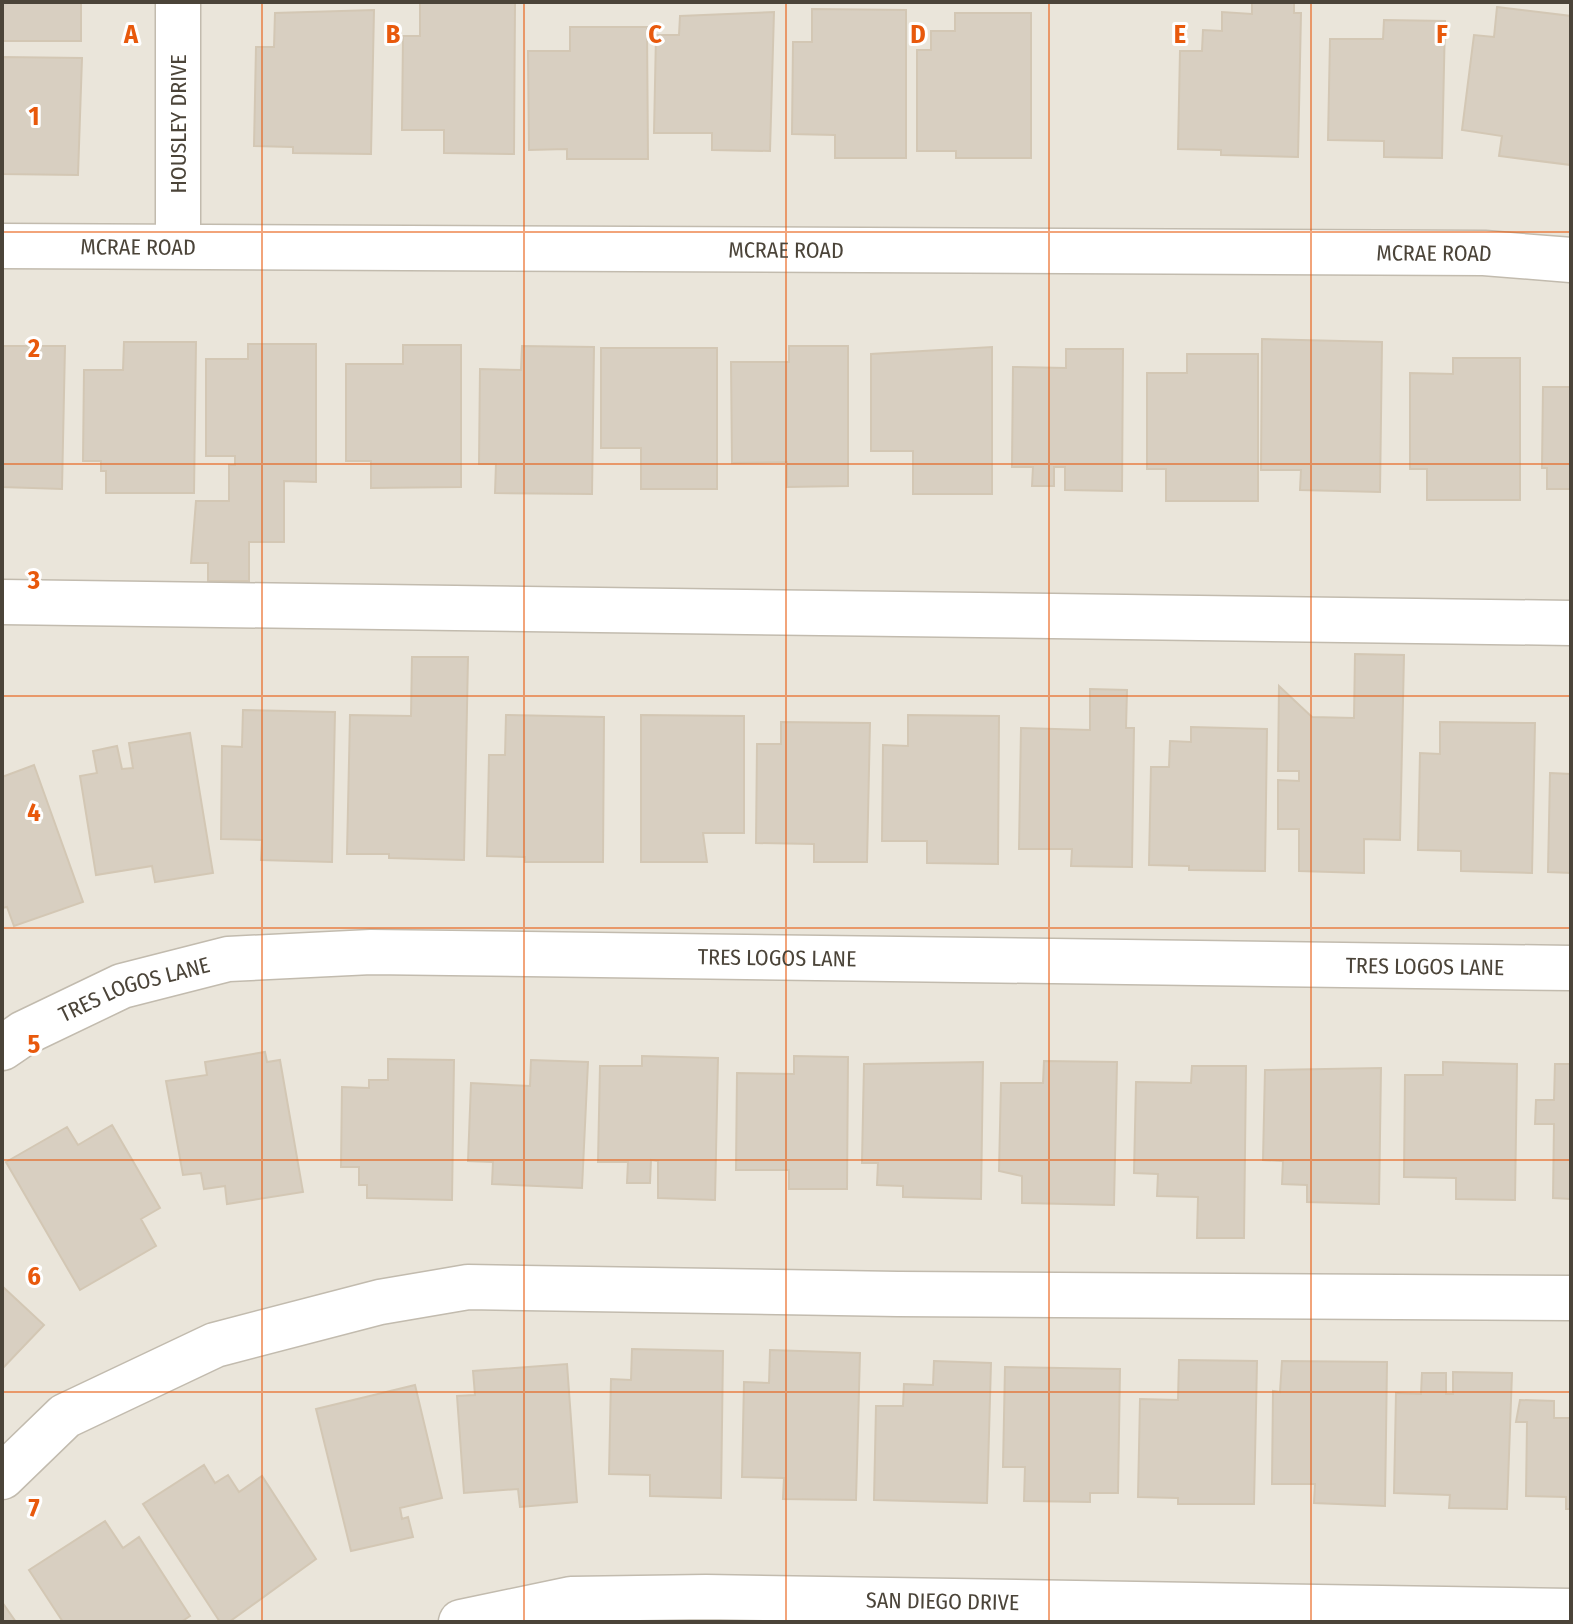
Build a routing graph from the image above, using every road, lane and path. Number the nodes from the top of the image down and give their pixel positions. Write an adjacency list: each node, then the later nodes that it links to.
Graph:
1 (178, 2): 2 (street, HOUSLEY DRIVE)
2 (178, 245): 3 (street, MCRAE ROAD); 4 (street, MCRAE ROAD)
3 (2, 246)
4 (1571, 260)
5 (2, 602): 6 (street)
6 (1571, 623)
7 (1571, 968): 8 (street, TRES LOGOS LANE)
8 (2, 1048)
9 (1571, 1298): 10 (street)
10 (2, 1477)
11 (1571, 1611): 12 (street, SAN DIEGO DRIVE)
12 (461, 1622)

